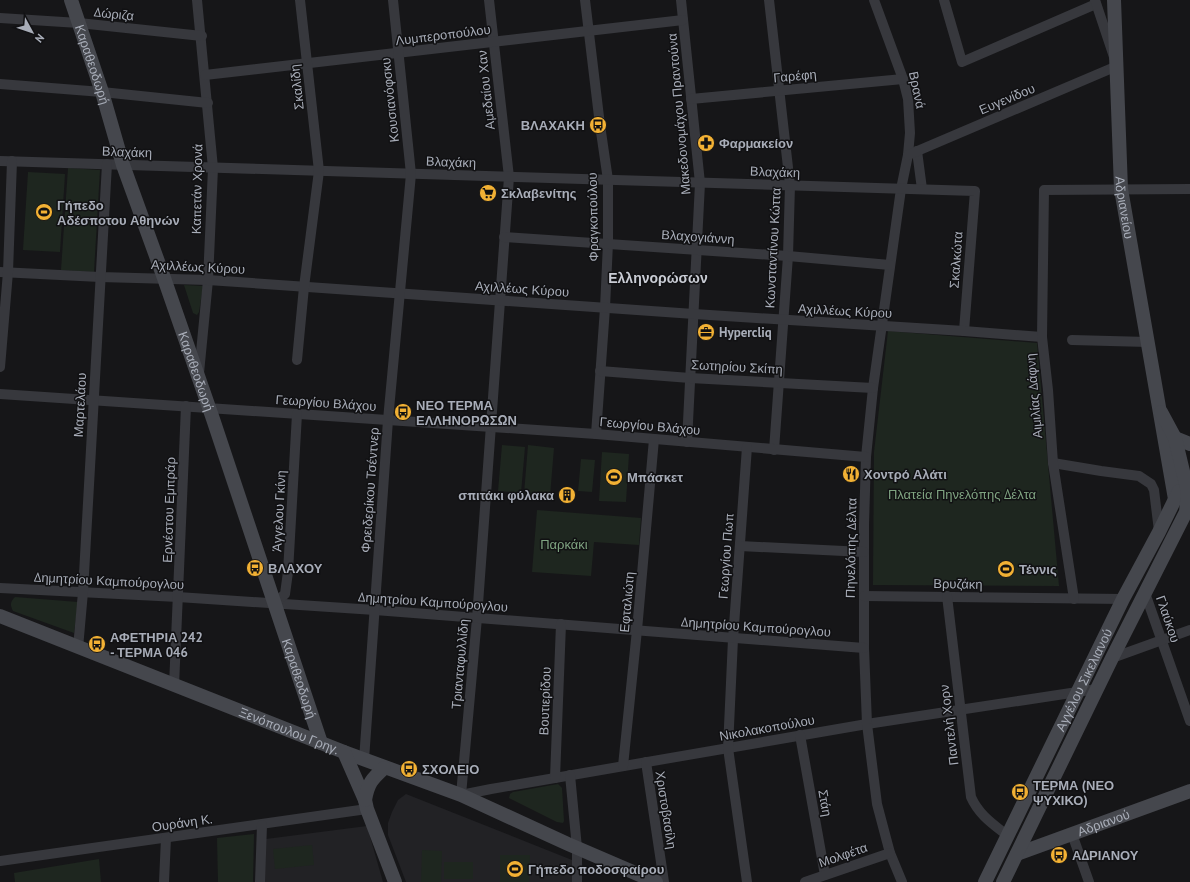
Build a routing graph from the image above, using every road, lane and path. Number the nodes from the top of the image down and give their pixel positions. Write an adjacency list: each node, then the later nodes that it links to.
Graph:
1 (71, 0): 15 (street, Καραθεοδωρή)
2 (198, 0): 17 (street, Καπετάν Χρονά)
3 (300, 0): 20 (street, Σκαλίδη)
4 (393, 0): 19 (street, Κουσιανόφσκυ)
5 (489, 0): 18 (street, Αμεδαίου Χαν)
6 (585, 0): 16 (street, Φραγκοπούλου)
7 (681, 0): 14 (street, Μακεδονομάχου Πραντούνα)
8 (769, 0): 25 (street, Κωνσταντίνου Κώττα)
9 (874, 0): 23 (street, Βρανά)
10 (944, 0): 12 (street)
11 (1114, 0): 21 (street, Αδριανείου)
12 (1095, 2): 21 (street)
13 (0, 18): 15 (street, Δώριζα)
14 (683, 20): 16 (street, Λυμπεροπούλου); 27 (street, Μακεδονομάχου Πραντούνα)
15 (79, 24): 17 (street, Δώριζα); 26 (street, Καραθεοδωρή)
16 (589, 31): 18 (street, Λυμπεροπούλου); 38 (street, Φραγκοπούλου)
17 (202, 36): 22 (street, Καπετάν Χρονά)
18 (494, 42): 19 (street, Λυμπεροπούλου); 37 (street, Αμεδαίου Χαν)
19 (398, 53): 20 (street, Λυμπεροπούλου); 36 (street, Κουσιανόφσκυ)
20 (308, 64): 22 (street, Λυμπεροπούλου); 35 (street, Σκαλίδη)
21 (1117, 66): 29 (street, Ευγενίδου); 43 (street, Αδριανείου)
22 (205, 75): 28 (street, Καπετάν Χρονά)
23 (903, 79): 25 (street, Γαρέφη); 29 (street, Βρανά)
24 (0, 84): 26 (street)
25 (778, 90): 27 (street, Γαρέφη); 40 (street, Κωνσταντίνου Κώττα)
26 (102, 92): 28 (street); 33 (street, Καραθεοδωρή)
27 (691, 99): 39 (street, Μακεδονομάχου Πραντούνα)
28 (208, 103): 34 (street, Καπετάν Χρονά)
29 (913, 153): 41 (street, Βρανά); 42 (street, Βρανά)
30 (0, 161): 31 (street, Βλαχάκη)
31 (12, 161): 32 (street, Βλαχάκη); 51 (street)
32 (107, 164): 33 (street, Βλαχάκη); 52 (street, Μαρτελάου)
33 (123, 165): 34 (street, Βλαχάκη); 53 (street, Καραθεοδωρή)
34 (213, 168): 35 (street, Βλαχάκη); 54 (street, Καπετάν Χρονά)
35 (319, 171): 36 (street, Βλαχάκη); 55 (street)
36 (411, 174): 37 (street, Βλαχάκη); 56 (street, Φρειδερίκου Τσέντνερ)
37 (509, 177): 38 (street, Βλαχάκη); 46 (street, Τριανταφυλλίδη)
38 (608, 180): 39 (street, Βλαχάκη); 47 (street, Φραγκοπούλου)
39 (700, 183): 40 (street, Βλαχάκη); 48 (street, Μακεδονομάχου Πραντούνα)
40 (790, 186): 41 (street, Βλαχάκη); 49 (street, Κωνσταντίνου Κώττα)
41 (901, 189): 42 (street, Βλαχάκη); 50 (street, Πηνελόπης Δέλτα)
42 (922, 189): 45 (street, Βλαχάκη)
43 (1121, 189): 44 (street); 63 (street, Αιμιλίας Δάφνη); 65 (street, Αδριανείου)
44 (1190, 189)
45 (975, 191): 62 (street, Σκαλκώτα)
46 (504, 237): 47 (street, Βλαχογιάννη); 57 (street, Τριανταφυλλίδη)
47 (608, 244): 48 (street, Βλαχογιάννη); 58 (street, Φραγκοπούλου)
48 (698, 250): 49 (street, Βλαχογιάννη); 59 (street, Μακεδονομάχου Πραντούνα)
49 (788, 256): 50 (street, Βλαχογιάννη); 60 (street, Κωνσταντίνου Κώττα)
50 (890, 265): 61 (street, Πηνελόπης Δέλτα)
51 (4, 272): 52 (street, Αχιλλέως Κύρου); 67 (street)
52 (100, 277): 53 (street, Αχιλλέως Κύρου); 74 (street, Μαρτελάου)
53 (164, 278): 54 (street, Αχιλλέως Κύρου); 69 (street, Καραθεοδωρή)
54 (208, 280): 55 (street, Αχιλλέως Κύρου); 69 (street, Καπετάν Χρονά)
55 (304, 287): 56 (street, Αχιλλέως Κύρου); 66 (street)
56 (400, 293): 57 (street, Αχιλλέως Κύρου); 79 (street, Φρειδερίκου Τσέντνερ)
57 (500, 300): 58 (street, Αχιλλέως Κύρου); 80 (street, Τριανταφυλλίδη)
58 (605, 308): 59 (street, Αχιλλέως Κύρου); 68 (street, Φραγκοπούλου)
59 (694, 314): 60 (street, Αχιλλέως Κύρου); 70 (street, Μακεδονομάχου Πραντούνα)
60 (783, 321): 61 (street, Αχιλλέως Κύρου); 71 (street, Κωνσταντίνου Κώττα)
61 (882, 326): 62 (street, Αχιλλέως Κύρου); 72 (street, Πηνελόπης Δέλτα)
62 (964, 331): 63 (street, Αχιλλέως Κύρου)
63 (1042, 337): 89 (street, Αιμιλίας Δάφνη)
64 (1072, 340): 65 (street)
65 (1148, 342): 77 (street, Αδριανείου)
66 (297, 360)
67 (0, 367)
68 (600, 371): 70 (street, Σωτηρίου Σκίπη); 81 (street, Φραγκοπούλου)
69 (198, 378): 76 (street, Καραθεοδωρή)
70 (690, 378): 71 (street, Σωτηρίου Σκίπη); 84 (street, Μακεδονομάχου Πραντούνα)
71 (779, 382): 72 (street, Σωτηρίου Σκίπη); 87 (street, Κωνσταντίνου Κώττα)
72 (873, 388): 88 (street, Πηνελόπης Δέλτα)
73 (0, 394): 74 (street, Γεωργίου Βλάχου)
74 (94, 400): 75 (street, Γεωργίου Βλάχου); 97 (street, Μαρτελάου)
75 (186, 406): 76 (street, Γεωργίου Βλάχου); 101 (street, Ερνέστου Εμπράρ)
76 (208, 408): 78 (street, Γεωργίου Βλάχου); 104 (street, Καραθεοδωρή)
77 (1161, 412): 82 (street, Αδριανείου); 91 (street, Αδριανείου)
78 (297, 414): 79 (street, Γεωργίου Βλάχου); 104 (street, Άγγελου Γκίνη)
79 (388, 420): 80 (street, Γεωργίου Βλάχου); 105 (street, Φρειδερίκου Τσέντνερ)
80 (491, 427): 81 (street, Γεωργίου Βλάχου); 107 (street, Τριανταφυλλίδη)
81 (596, 434): 83 (street, Γεωργίου Βλάχου)
82 (1175, 438): 85 (street); 90 (street, Αδριανείου)
83 (654, 439): 84 (street, Γεωργίου Βλάχου); 109 (street, Εφταλιώτη)
84 (687, 442): 86 (street, Γεωργίου Βλάχου)
85 (1190, 444)
86 (747, 447): 87 (street, Γεωργίου Βλάχου); 94 (street, Γεωργίου Πωπ)
87 (774, 450): 88 (street, Γεωργίου Βλάχου)
88 (866, 457): 95 (street, Πηνελόπης Δέλτα)
89 (1053, 463): 93 (street); 102 (street, Αιμιλίας Δάφνη)
90 (1188, 474): 91 (street, Αγγέλου Σικελιανού); 92 (street, Αγγέλου Σικελιανού)
91 (1175, 499): 93 (street, Αγγέλου Σικελιανού)
92 (1188, 514): 98 (street, Αγγέλου Σικελιανού)
93 (1159, 532): 103 (street, Αγγέλου Σικελιανού)
94 (740, 546): 95 (street); 111 (street, Γεωργίου Πωπ)
95 (864, 552): 99 (street, Πηνελόπης Δέλτα)
96 (0, 588): 97 (street, Δημητρίου Καμπούρογλου)
97 (83, 592): 101 (street, Δημητρίου Καμπούρογλου); 113 (street, Μαρτελάου)
98 (1145, 593): 112 (street, Γλαύκου); 115 (street, Αγγέλου Σικελιανού)
99 (864, 596): 100 (street, Βρυζάκη); 114 (street, Πηνελόπης Δέλτα)
100 (947, 596): 102 (street, Βρυζάκη); 119 (street, Παντελή Χορν)
101 (178, 597): 104 (street, Δημητρίου Καμπούρογλου); 116 (street, Ερνέστου Εμπράρ)
102 (1074, 599): 103 (street, Βρυζάκη)
103 (1123, 599): 118 (street, Αγγέλου Σικελιανού)
104 (274, 604): 105 (street, Δημητρίου Καμπούρογλου); 123 (street, Καραθεοδωρή)
105 (375, 610): 107 (street, Δημητρίου Καμπούρογλου); 126 (street, Φρειδερίκου Τσέντνερ)
106 (0, 616): 113 (street, Ξενόπουλου Γρηγ.)
107 (477, 618): 108 (street, Δημητρίου Καμπούρογλου); 133 (street, Τριανταφυλλίδη)
108 (561, 624): 109 (street, Δημητρίου Καμπούρογλου); 131 (street, Βουτιερίδου)
109 (637, 630): 111 (street, Δημητρίου Καμπούρογλου); 128 (street, Εφταλιώτη)
110 (1190, 630): 112 (street)
111 (733, 639): 114 (street, Δημητρίου Καμπούρογλου); 124 (street, Γεωργίου Πωπ)
112 (1162, 641): 115 (street); 120 (street, Γλαύκου)
113 (78, 648): 116 (street, Ξενόπουλου Γρηγ.)
114 (864, 648): 121 (street, Πηνελόπης Δέλτα)
115 (1112, 658): 117 (street, Αγγέλου Σικελιανού)
116 (174, 686): 123 (street, Ξενόπουλου Γρηγ.)
117 (1097, 689): 118 (street, Νικολακοπούλου); 138 (street, Αγγέλου Σικελιανού)
118 (1078, 691): 119 (street, Νικολακοπούλου); 135 (street, Αγγέλου Σικελιανού)
119 (961, 710): 121 (street, Νικολακοπούλου); 139 (street, Παντελή Χορν)
120 (1190, 721)
121 (867, 724): 122 (street, Νικολακοπούλου); 143 (street, Πηνελόπης Δέλτα)
122 (800, 735): 124 (street, Νικολακοπούλου); 147 (street, Στάη)
123 (321, 743): 125 (street, Ξενόπουλου Γρηγ.)
124 (728, 748): 127 (street, Νικολακοπούλου); 154 (street, Γεωργίου Πωπ)
125 (344, 752): 126 (street, Ξενόπουλου Γρηγ.); 134 (street)
126 (364, 760): 129 (street, Ξενόπουλου Γρηγ.)
127 (646, 762): 128 (street, Νικολακοπούλου); 146 (street, Χριστοβασίλη)
128 (623, 766): 130 (street, Νικολακοπούλου)
129 (384, 768): 133 (street, Ξενόπουλου Γρηγ.); 134 (street)
130 (570, 775): 131 (street, Νικολακοπούλου); 142 (street)
131 (555, 778): 133 (street, Νικολακοπούλου)
132 (1190, 791): 137 (street, Αδριανού)
133 (462, 795): 142 (street, Ξενόπουλου Γρηγ.)
134 (366, 804): 136 (street, Ουράνη Κ.); 151 (street)
135 (1020, 810): 138 (street); 139 (street, Αγγέλου Σικελιανού)
136 (262, 825): 140 (street, Ουράνη Κ.); 150 (street)
137 (1072, 834): 141 (street, Αδριανού); 159 (street)
138 (1026, 835): 141 (street); 144 (street, Αγγέλου Σικελιανού)
139 (1008, 836): 157 (street, Αγγέλου Σικελιανού)
140 (166, 838): 145 (street, Ουράνη Κ.); 149 (street)
141 (1048, 843): 144 (street, Αδριανού)
142 (576, 848): 148 (street, Ξενόπουλου Γρηγ.); 152 (street)
143 (890, 853): 147 (street, Μολφέτα); 156 (street, Πηνελόπης Δέλτα)
144 (1016, 854): 158 (street, Αγγέλου Σικελιανού)
145 (0, 861)
146 (661, 861): 148 (street, Χριστοβασίλη); 153 (street, Χριστοβασίλη)
147 (825, 875): 155 (street, Μολφέτα)
148 (653, 881)
149 (164, 882)
150 (260, 882)
151 (395, 882)
152 (577, 882)
153 (664, 882)
154 (747, 882)
155 (805, 882)
156 (902, 882)
157 (985, 882)
158 (1003, 882)
159 (1089, 882)

